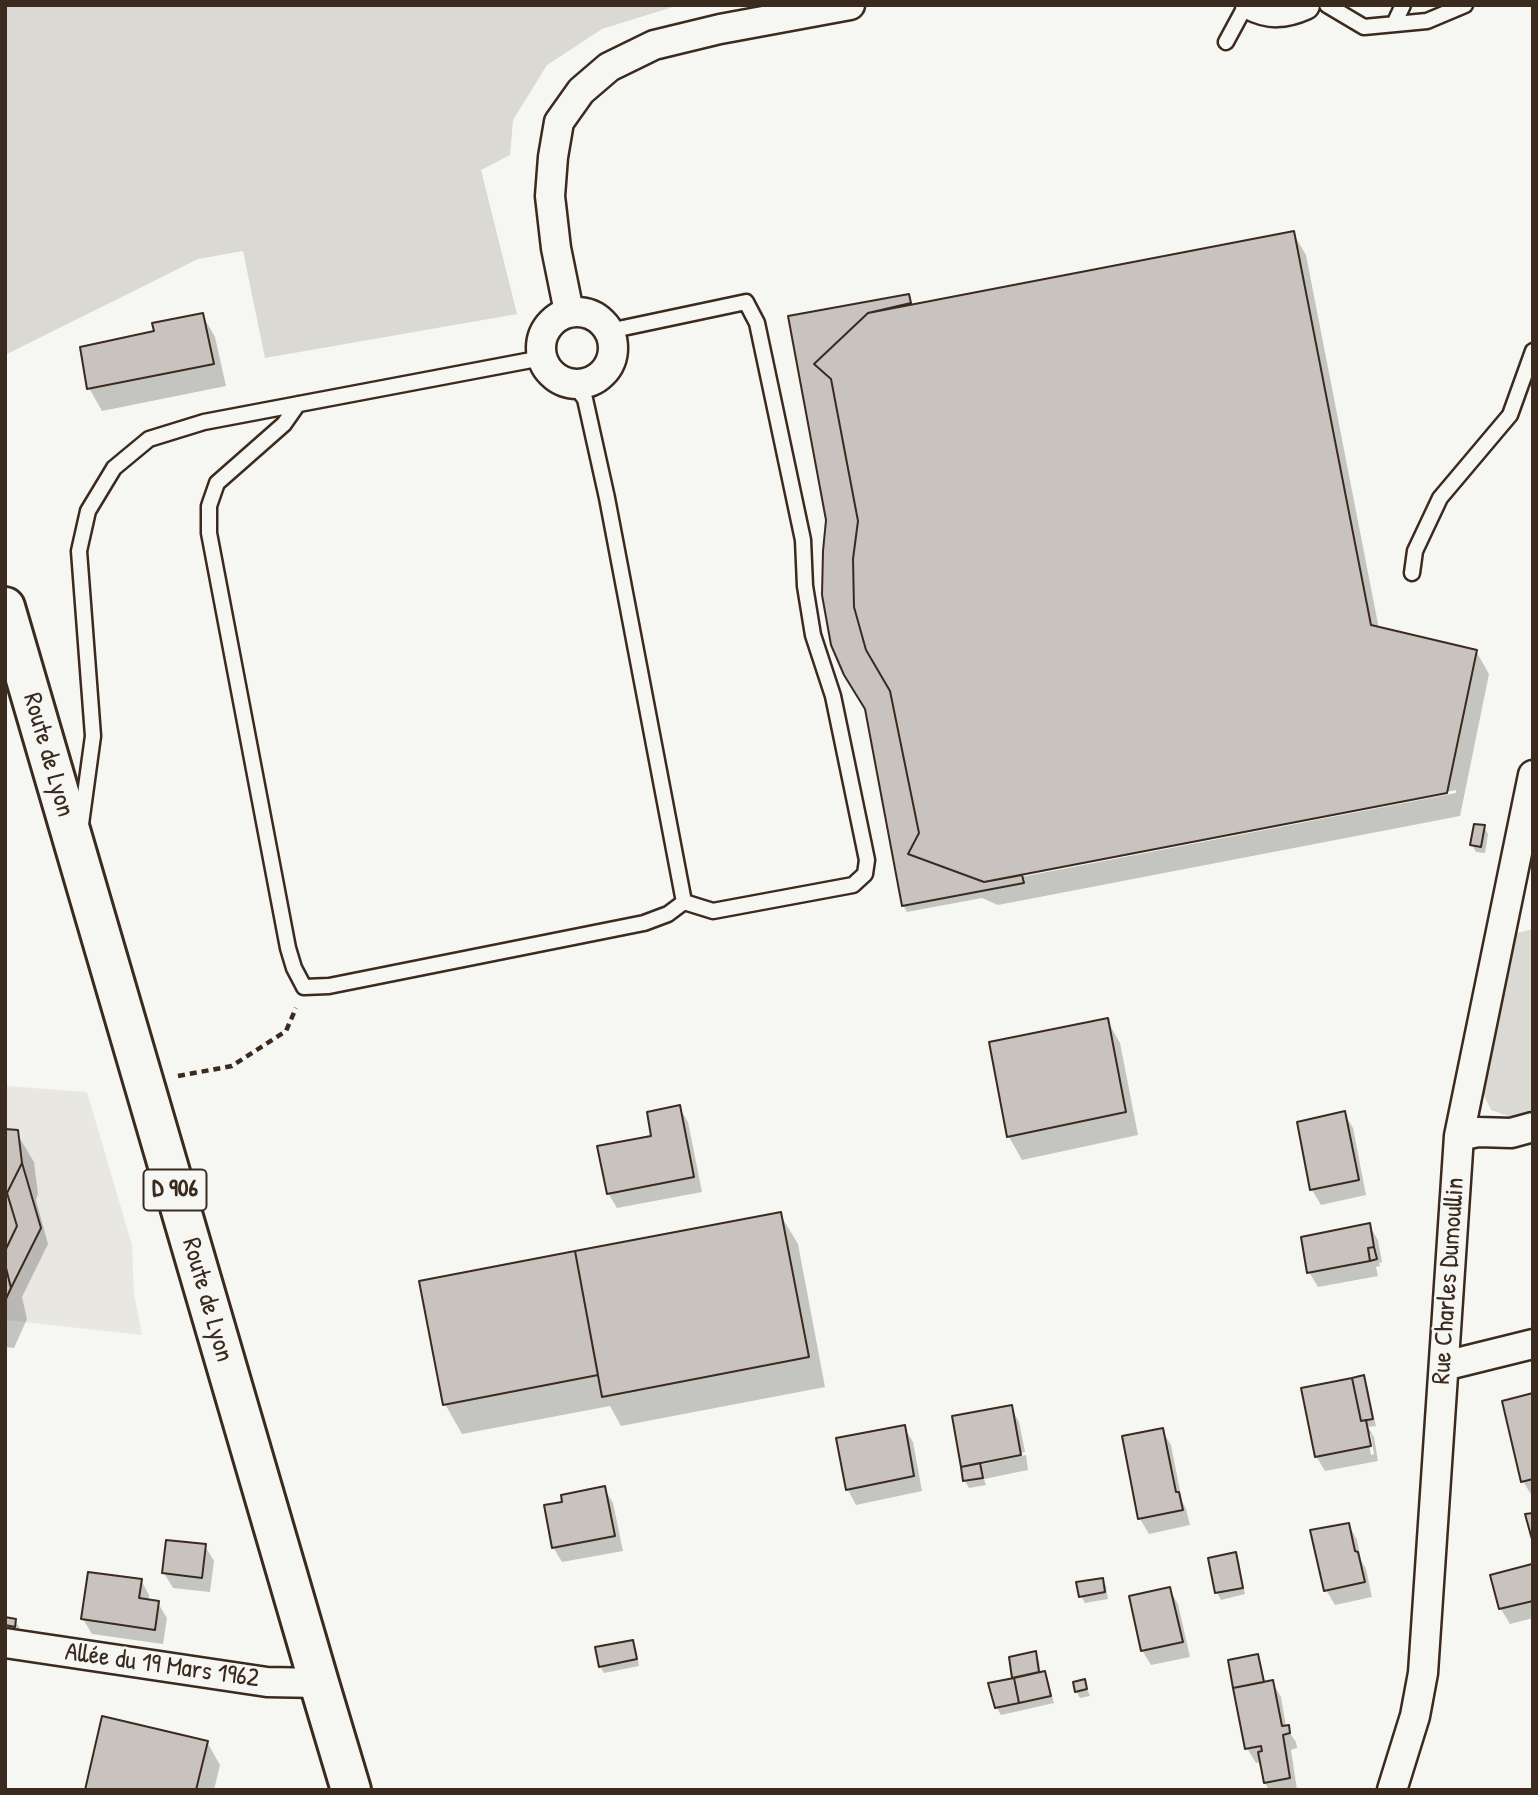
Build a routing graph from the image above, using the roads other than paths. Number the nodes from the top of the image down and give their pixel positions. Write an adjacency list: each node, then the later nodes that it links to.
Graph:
1 (850, 5): 9 (street)
2 (1248, 5): 3 (street); 8 (lane)
3 (1305, 5)
4 (1327, 5): 7 (lane)
5 (1404, 5): 7 (lane)
6 (1465, 5): 7 (lane)
7 (1394, 24)
8 (1226, 42)
9 (569, 312): 10 (street); 12 (street)
10 (609, 331): 13 (street); 19 (lane)
11 (1533, 351): 15 (lane)
12 (542, 358): 13 (street); 14 (lane)
13 (574, 384): 19 (lane)
14 (298, 404): 18 (lane); 19 (lane)
15 (1412, 573)
16 (5, 607): 18 (main road, Route de Lyon / D 906)
17 (1533, 775): 21 (street, Rue Charles Dumoullin)
18 (77, 853): 25 (main road, Route de Lyon / D 906)
19 (684, 902)
20 (1533, 1127): 21 (street)
21 (1458, 1136): 23 (street, Rue Charles Dumoullin)
22 (1533, 1344): 23 (street)
23 (1444, 1366): 27 (street, Rue Charles Dumoullin)
24 (5, 1643): 25 (street, Allée du 19 Mars 1962)
25 (319, 1683): 26 (main road, Route de Lyon / D 906)
26 (351, 1790)
27 (1392, 1790)

